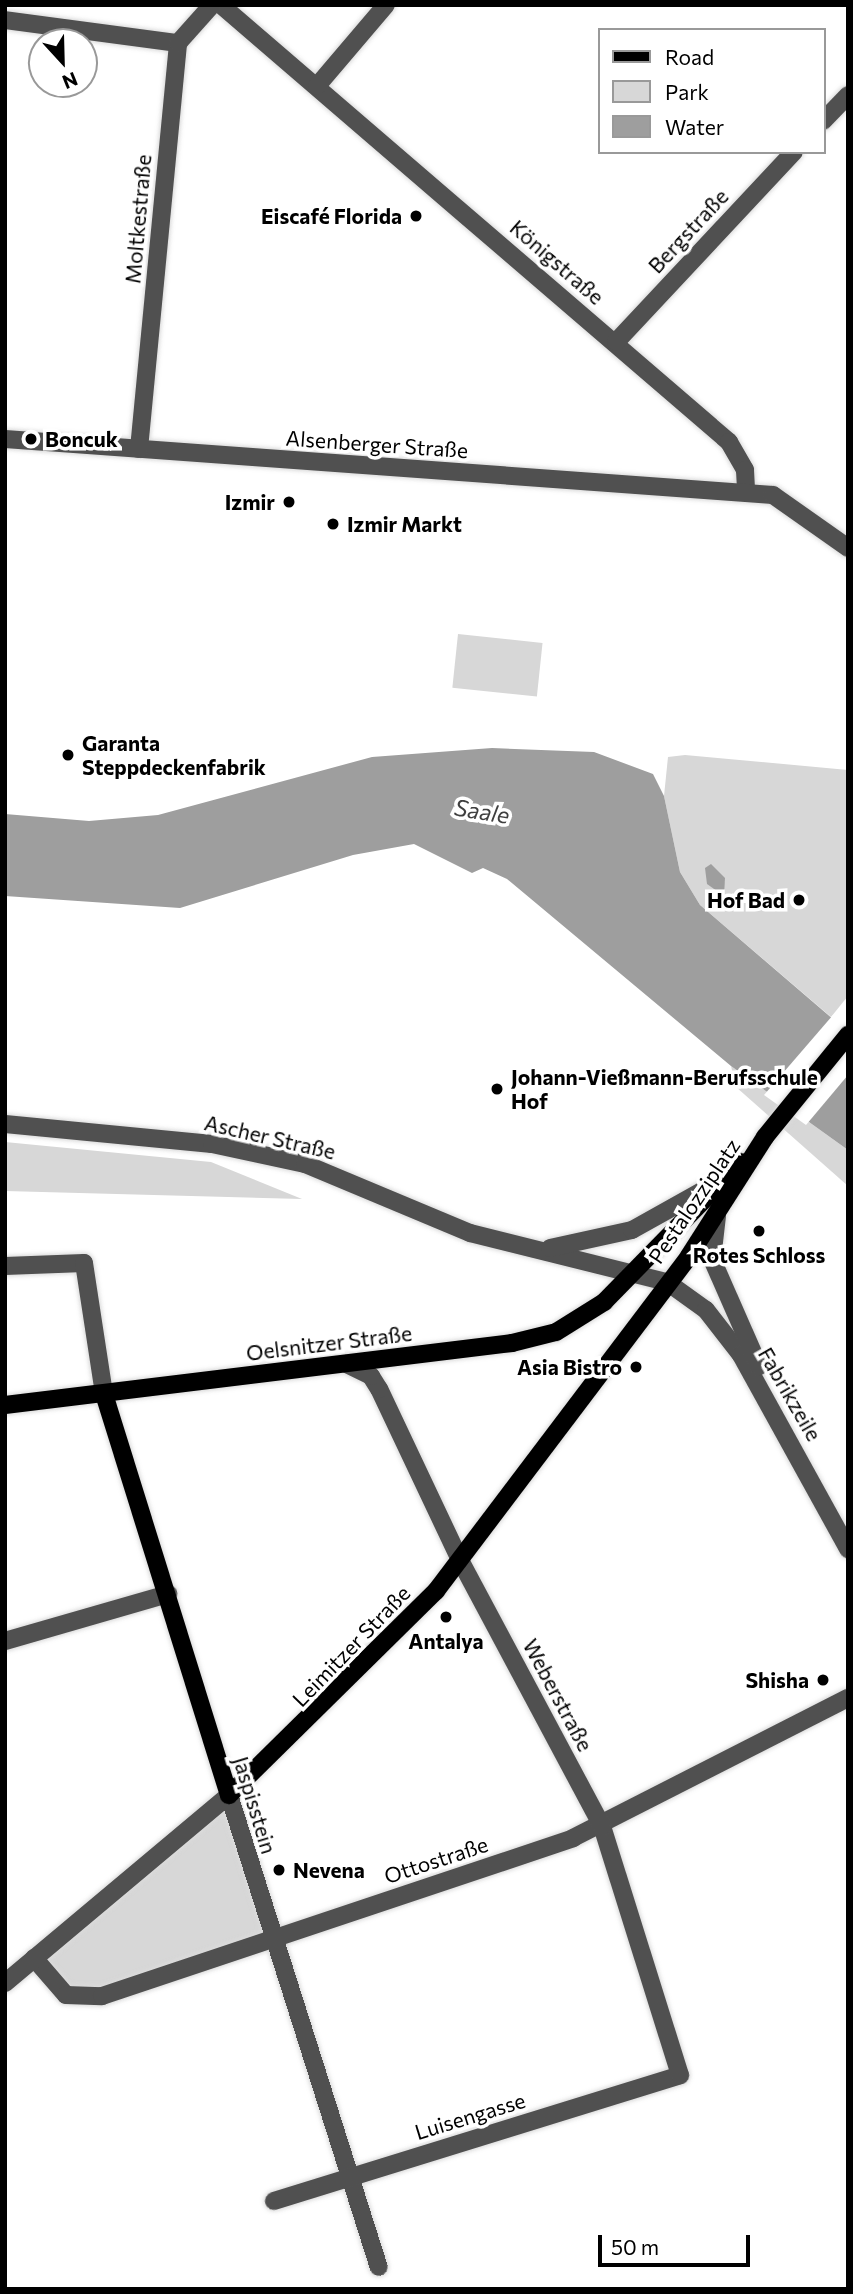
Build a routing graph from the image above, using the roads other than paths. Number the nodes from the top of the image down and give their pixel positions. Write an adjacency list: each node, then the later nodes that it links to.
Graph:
1 (212, 5): 5 (street)
2 (221, 5): 6 (street, Königstraße)
3 (386, 5): 6 (street)
4 (5, 20): 5 (street)
5 (178, 43): 12 (street, Moltkestraße)
6 (317, 86): 10 (street, Königstraße)
7 (848, 95): 8 (street)
8 (825, 119)
9 (792, 154): 10 (street, Bergstraße)
10 (616, 342): 13 (street, Königstraße)
11 (5, 439): 12 (street, Alsenberger Straße)
12 (139, 449): 13 (street, Alsenberger Straße)
13 (746, 492): 14 (street)
14 (848, 548)
15 (848, 1035): 17 (main road, Pestalozziplatz)
16 (5, 1124): 20 (street, Ascher Straße)
17 (765, 1136): 18 (main road, Pestalozziplatz); 19 (main road, Pestalozziplatz)
18 (722, 1179): 20 (street, Ascher Straße); 22 (main road, Pestalozziplatz)
19 (719, 1212): 23 (main road, Pestalozziplatz); 27 (street)
20 (512, 1245): 22 (street, Ascher Straße)
21 (5, 1266): 25 (street)
22 (634, 1269): 23 (street, Pestalozziplatz); 24 (main road, Oelsnitzer Straße)
23 (667, 1282): 27 (street, Fabrikzeile); 29 (main road, Leimitzer Straße)
24 (346, 1364): 25 (main road, Oelsnitzer Straße); 29 (street, Weberstraße)
25 (104, 1394): 26 (main road, Oelsnitzer Straße); 30 (main road, Jaspisstein)
26 (5, 1405)
27 (786, 1431): 28 (street, Fabrikzeile)
28 (848, 1549)
29 (460, 1560): 33 (main road, Leimitzer Straße); 34 (street, Weberstraße)
30 (167, 1594): 31 (street); 33 (main road, Jaspisstein)
31 (5, 1641)
32 (848, 1698): 34 (street, Ottostraße)
33 (229, 1795): 35 (street, Jaspisstein); 36 (street, Leimitzer Straße)
34 (602, 1826): 35 (street, Ottostraße); 38 (street, Weberstraße)
35 (271, 1937): 36 (street, Ottostraße); 39 (street, Jaspisstein)
36 (34, 1958): 37 (street, Leimitzer Straße)
37 (5, 1983)
38 (680, 2075): 39 (street, Luisengasse)
39 (350, 2177): 40 (street, Luisengasse); 41 (street, Jaspisstein)
40 (274, 2201)
41 (379, 2267)

